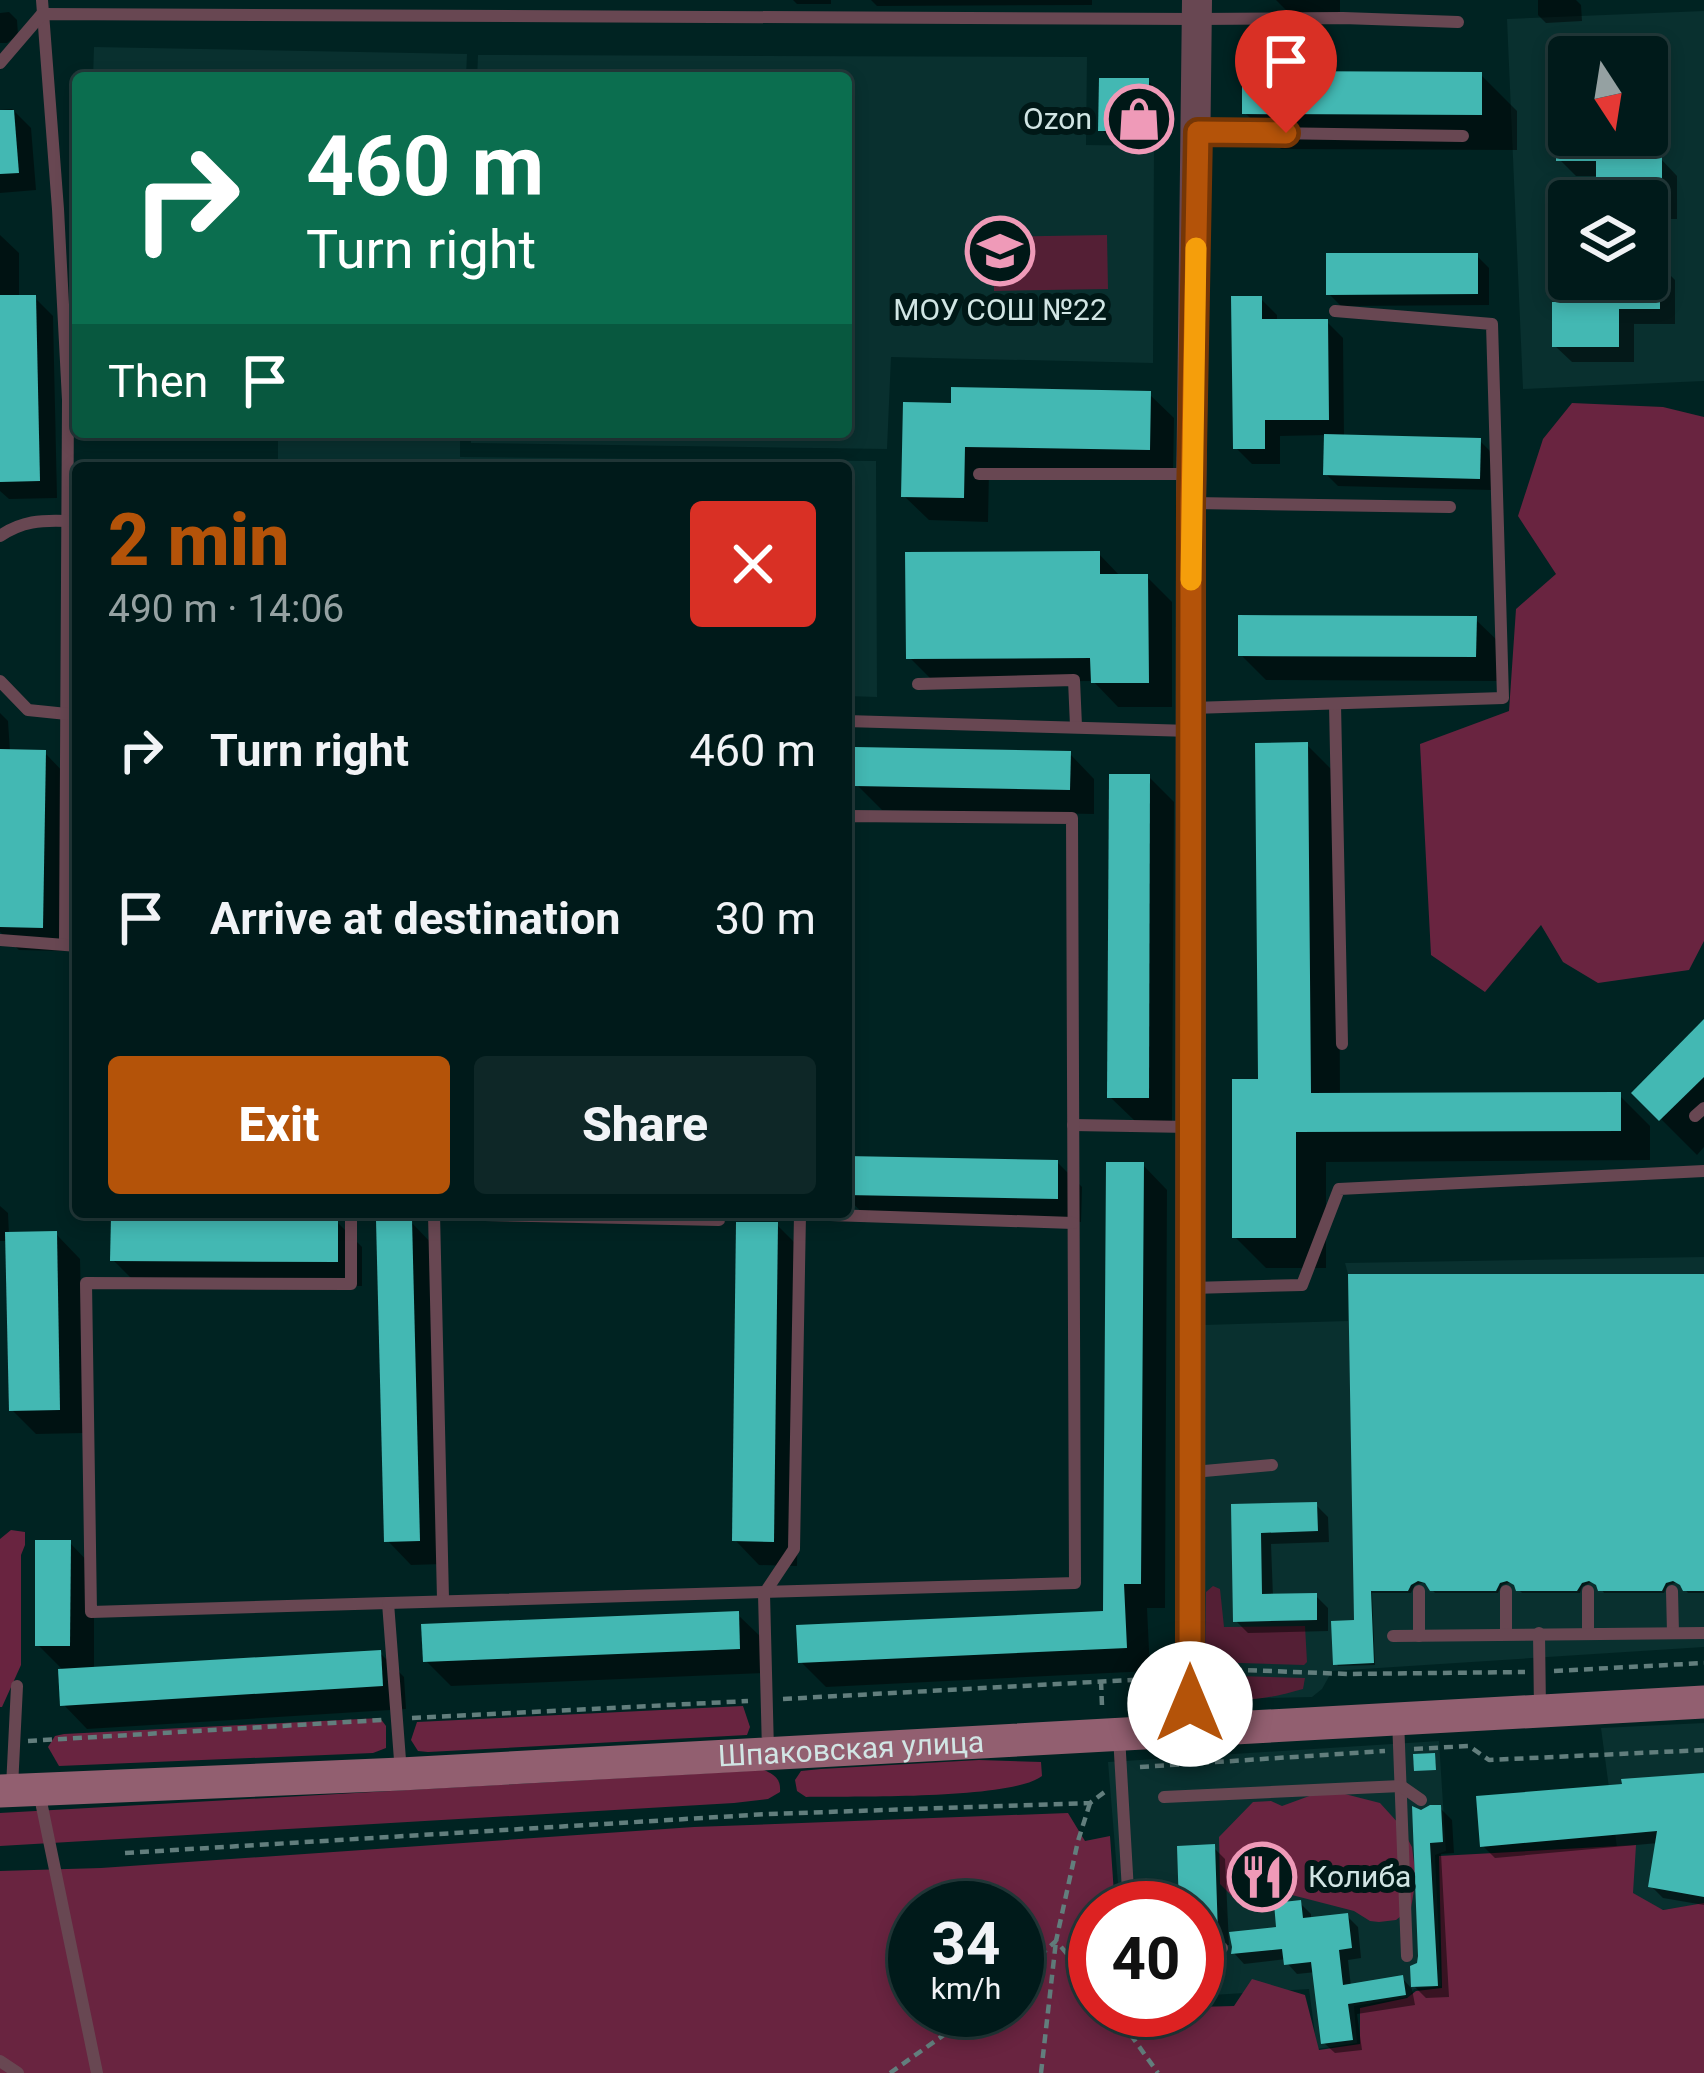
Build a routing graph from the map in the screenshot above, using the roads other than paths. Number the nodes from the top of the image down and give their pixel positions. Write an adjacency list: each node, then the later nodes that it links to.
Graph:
1 (826, 0): 6 (lane)
2 (1080, 0): 7 (lane)
3 (1343, 0): 8 (lane)
4 (42, 7): 6 (lane); 10 (lane); 17 (lane)
5 (1197, 10): 7 (lane); 8 (lane); 11 (street)
6 (826, 17): 7 (lane)
7 (1080, 18)
8 (1343, 18): 9 (lane)
9 (1458, 22)
10 (0, 63)
11 (1198, 132): 12 (lane); 15 (street)
12 (1463, 136)
13 (1335, 311): 21 (lane)
14 (979, 474): 15 (lane)
15 (1191, 489): 16 (lane); 23 (street)
16 (1450, 507)
17 (67, 521): 18 (lane); 22 (lane)
18 (0, 536)
19 (0, 681): 22 (lane)
20 (918, 684): 25 (lane)
21 (1335, 704): 23 (lane); 30 (lane)
22 (71, 707): 26 (lane)
23 (1192, 719): 25 (lane); 32 (street)
24 (852, 721): 25 (lane)
25 (1076, 726)
26 (72, 807): 29 (lane)
27 (852, 815): 31 (lane)
28 (0, 940): 29 (lane)
29 (72, 944)
30 (1342, 1044)
31 (1073, 1125): 32 (lane); 40 (lane)
32 (1190, 1127): 41 (street)
33 (1704, 1171): 41 (lane)
34 (852, 1216): 40 (lane)
35 (351, 1218): 50 (lane)
36 (431, 1218): 49 (lane)
37 (637, 1218): 39 (lane)
38 (800, 1218): 48 (lane)
39 (719, 1220)
40 (1073, 1223): 48 (lane)
41 (1191, 1288): 43 (street)
42 (1272, 1465): 43 (lane)
43 (1192, 1472): 61 (street)
44 (1419, 1591): 57 (lane)
45 (1506, 1591): 54 (lane)
46 (1588, 1591): 55 (lane)
47 (1672, 1591): 52 (lane)
48 (764, 1594): 49 (lane); 65 (lane)
49 (442, 1599): 50 (lane)
50 (388, 1603): 66 (lane)
51 (1539, 1633): 54 (lane); 55 (lane); 60 (lane)
52 (1672, 1633): 53 (lane); 55 (lane)
53 (1704, 1633)
54 (1506, 1634): 57 (lane)
55 (1588, 1634)
56 (1393, 1636): 57 (lane)
57 (1419, 1636)
58 (17, 1686): 62 (lane)
59 (1704, 1702): 60 (main road, Шпаковская улица)
60 (1540, 1712): 63 (main road, Шпаковская улица)
61 (1190, 1732): 63 (main road, Шпаковская улица); 64 (main road, Шпаковская улица)
62 (9, 1733): 68 (lane)
63 (1398, 1734): 67 (lane)
64 (1119, 1735): 65 (main road, Шпаковская улица); 71 (lane)
65 (768, 1754): 66 (main road, Шпаковская улица)
66 (401, 1774): 68 (main road, Шпаковская улица)
67 (1401, 1786): 69 (lane); 70 (lane); 72 (lane)
68 (17, 1791): 75 (lane)
69 (1164, 1797)
70 (1421, 1800)
71 (1127, 1881)
72 (1407, 1956)
73 (0, 2061): 74 (lane)
74 (18, 2073)
75 (98, 2073)

